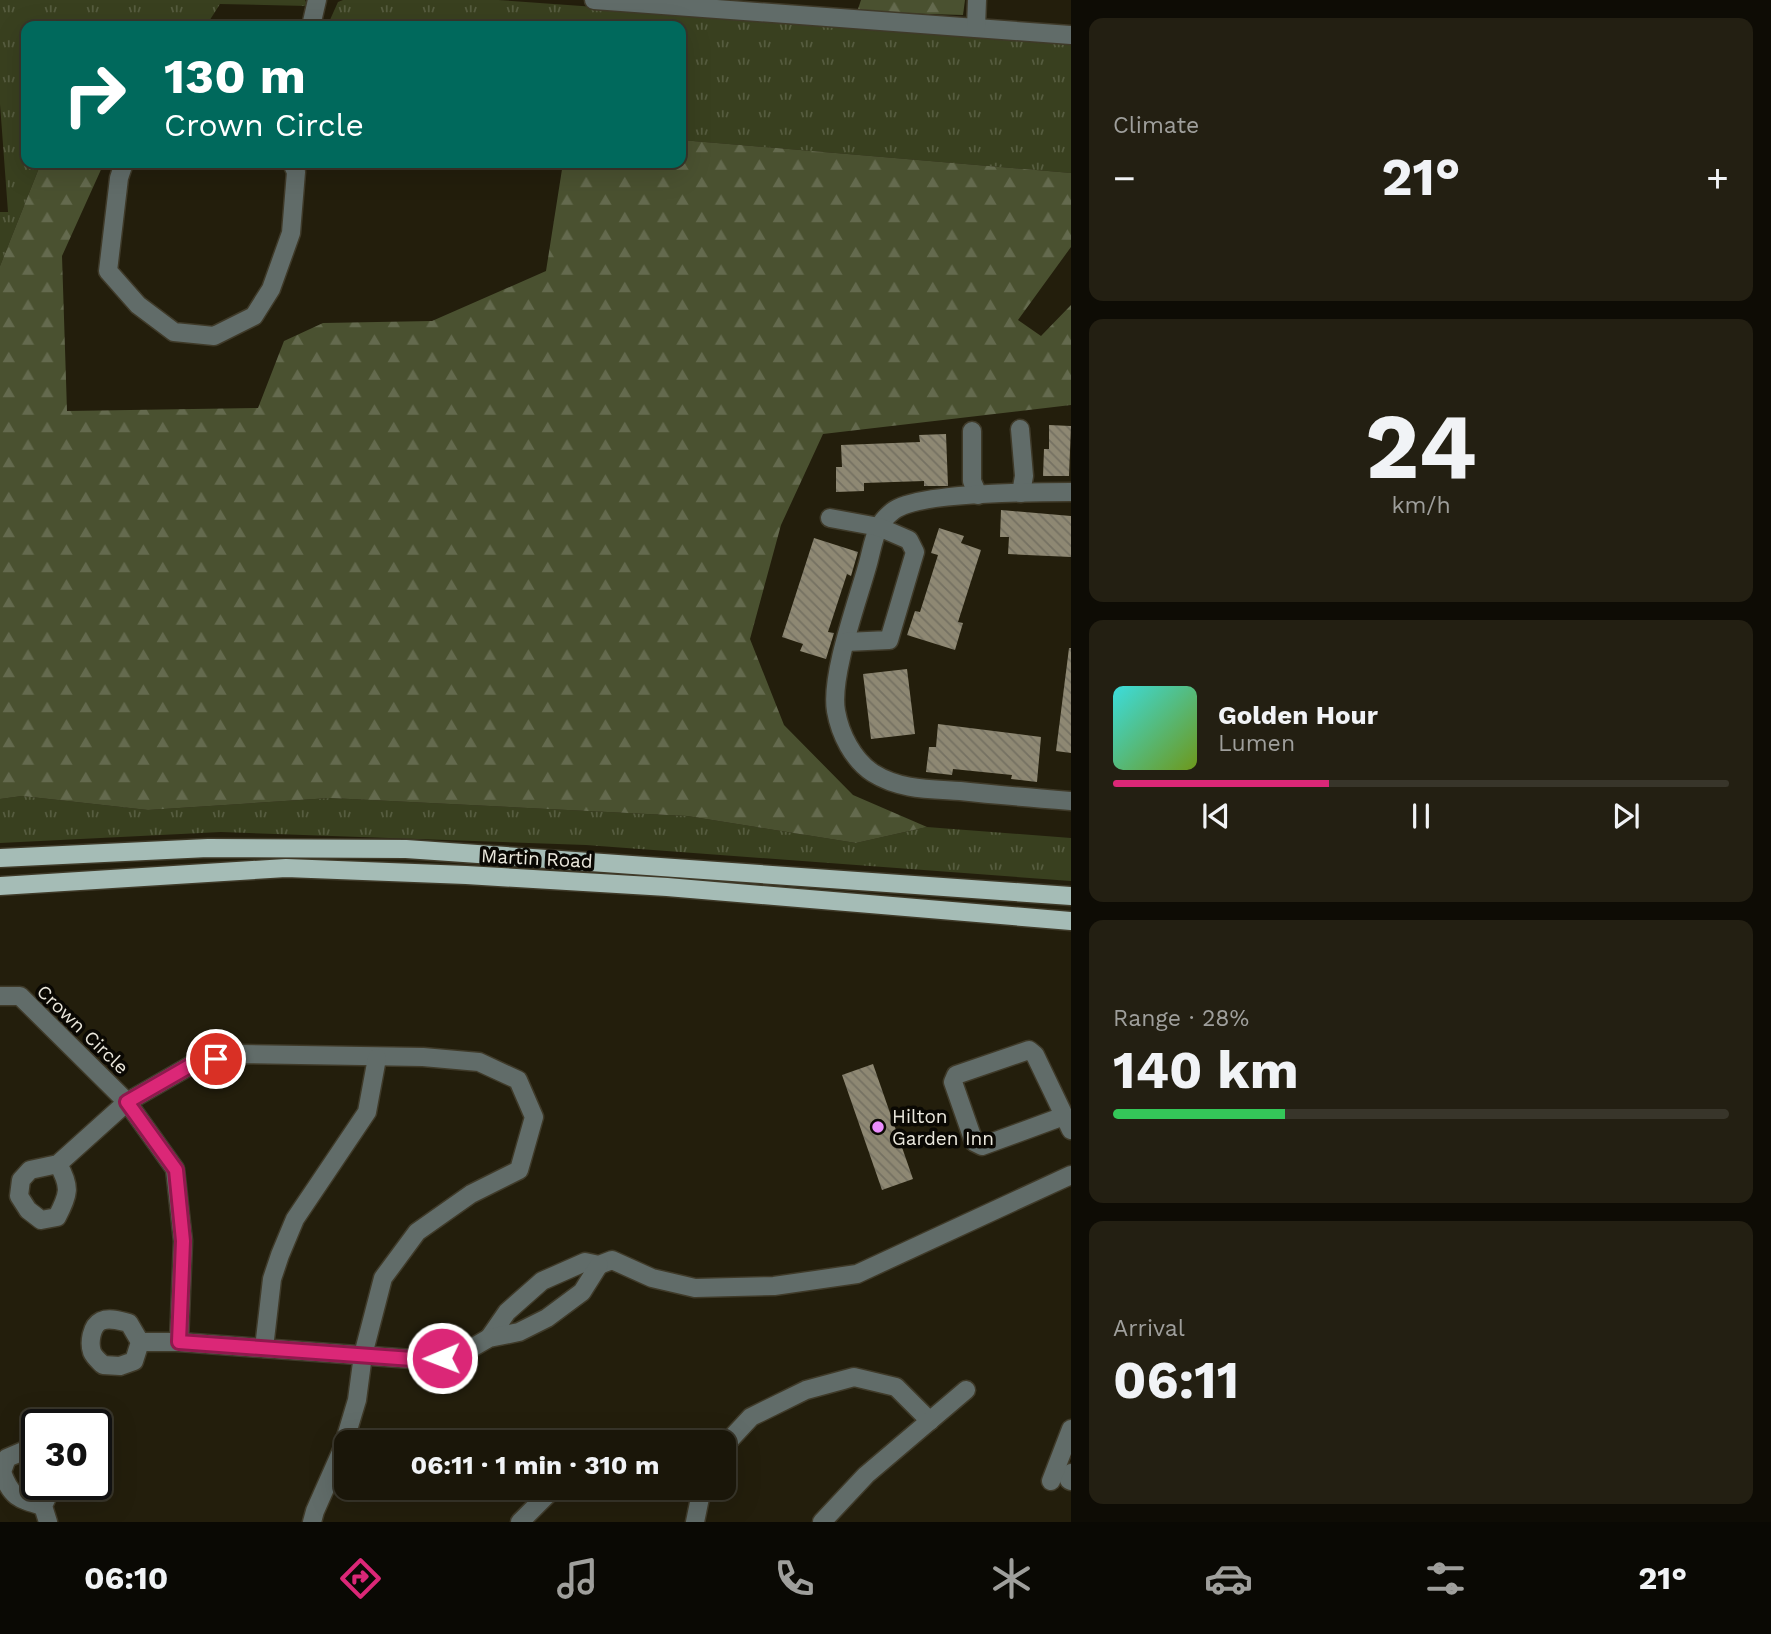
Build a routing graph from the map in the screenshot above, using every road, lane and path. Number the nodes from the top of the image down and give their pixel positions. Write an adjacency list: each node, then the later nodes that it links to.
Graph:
1 (317, 0): 4 (street)
2 (606, 0): 5 (street)
3 (978, 0): 5 (street)
4 (312, 21)
5 (976, 28): 6 (street)
6 (1071, 35)
7 (122, 168): 8 (street)
8 (294, 168)
9 (1020, 429): 12 (street)
10 (972, 431): 13 (street)
11 (1071, 492): 12 (street)
12 (1021, 493): 13 (street)
13 (978, 495): 15 (street)
14 (830, 518): 15 (street)
15 (879, 527): 16 (street); 16 (street)
16 (846, 642): 17 (street)
17 (1071, 801)
18 (0, 858): 20 (main road, Martin Road)
19 (0, 886): 21 (main road, Martin Road)
20 (1071, 896)
21 (1071, 921)
22 (0, 996): 24 (street, Crown Circle)
23 (377, 1058): 24 (street); 32 (street); 33 (street)
24 (127, 1102): 26 (street); 31 (street, Crown Circle)
25 (1068, 1123): 25 (street)
26 (58, 1164)
27 (1071, 1175): 28 (street)
28 (599, 1265): 29 (street); 29 (street)
29 (489, 1338): 33 (street)
30 (141, 1342): 31 (street)
31 (179, 1342): 32 (street)
32 (264, 1349): 33 (street)
33 (363, 1355): 47 (street)
34 (966, 1390): 35 (street)
35 (930, 1421): 37 (street); 50 (street)
36 (1071, 1429): 40 (street)
37 (736, 1433)
38 (21, 1452): 42 (street)
39 (1071, 1473): 41 (street)
40 (1051, 1481)
41 (1071, 1481)
42 (21, 1499)
43 (22, 1500): 46 (street)
44 (542, 1500): 48 (street)
45 (700, 1500): 49 (street)
46 (46, 1514)
47 (312, 1522)
48 (520, 1522)
49 (695, 1522)
50 (822, 1522)

